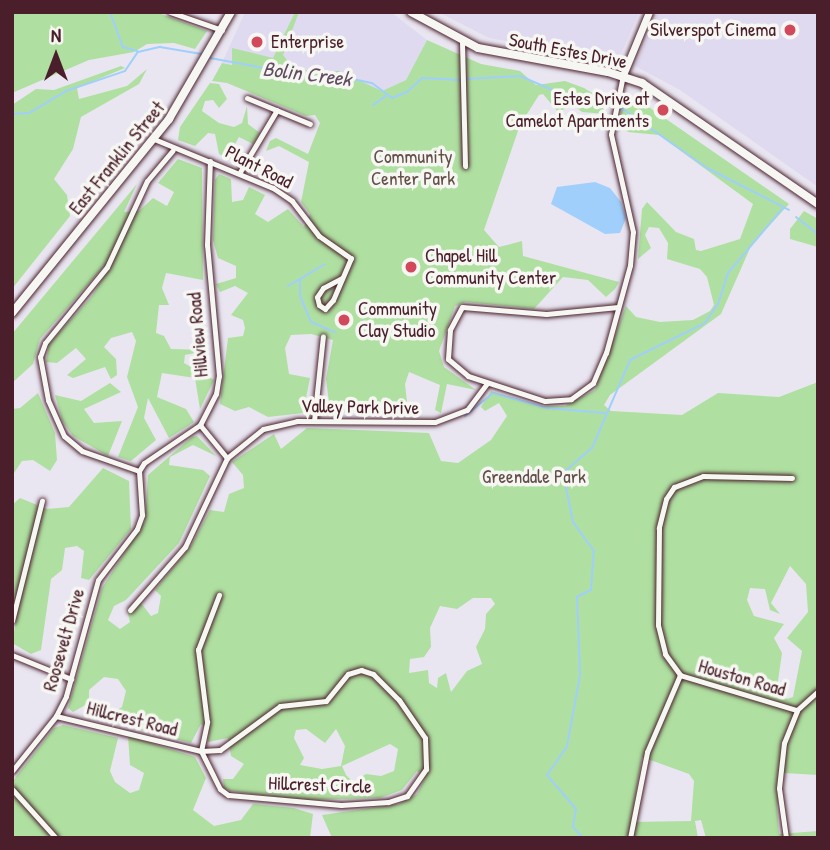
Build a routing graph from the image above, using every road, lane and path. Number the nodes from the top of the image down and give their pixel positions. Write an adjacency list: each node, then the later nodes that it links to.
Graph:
1 (170, 12): 5 (street)
2 (230, 12): 5 (main road, East Franklin Street)
3 (411, 12): 6 (main road, South Estes Drive)
4 (649, 12): 7 (street)
5 (220, 34): 11 (main road, East Franklin Street)
6 (462, 42): 7 (main road, South Estes Drive); 14 (street)
7 (623, 75): 16 (main road, South Estes Drive); 18 (street)
8 (247, 98): 9 (street)
9 (277, 110): 10 (street); 15 (street)
10 (310, 124)
11 (154, 139): 12 (street, Plant Road); 19 (main road, East Franklin Street)
12 (173, 150): 13 (street, Plant Road); 25 (street)
13 (211, 161): 15 (street, Plant Road); 23 (street, Hillview Road)
14 (465, 166)
15 (240, 172): 17 (street, Plant Road)
16 (818, 204)
17 (342, 278): 17 (street)
18 (618, 307): 21 (street); 21 (street)
19 (12, 313)
20 (323, 336): 22 (street)
21 (486, 383): 22 (street, Valley Park Drive)
22 (314, 421): 24 (street, Valley Park Drive)
23 (200, 425): 24 (street); 25 (street, Hillview Road)
24 (227, 458): 29 (street, Valley Park Drive)
25 (139, 471): 33 (street, Roosevelt Drive)
26 (792, 478): 32 (street)
27 (42, 501): 30 (street)
28 (219, 595): 37 (street)
29 (130, 610)
30 (12, 621)
31 (12, 655): 33 (street)
32 (680, 675): 35 (street, Houston Road); 41 (street)
33 (71, 679): 36 (street, Roosevelt Drive)
34 (818, 691): 35 (street)
35 (797, 709): 42 (street)
36 (56, 716): 37 (street, Hillcrest Road); 38 (street, Roosevelt Drive)
37 (201, 751): 37 (street, Hillcrest Circle)
38 (12, 771)
39 (12, 789): 40 (street)
40 (56, 838)
41 (630, 838)
42 (786, 838)

